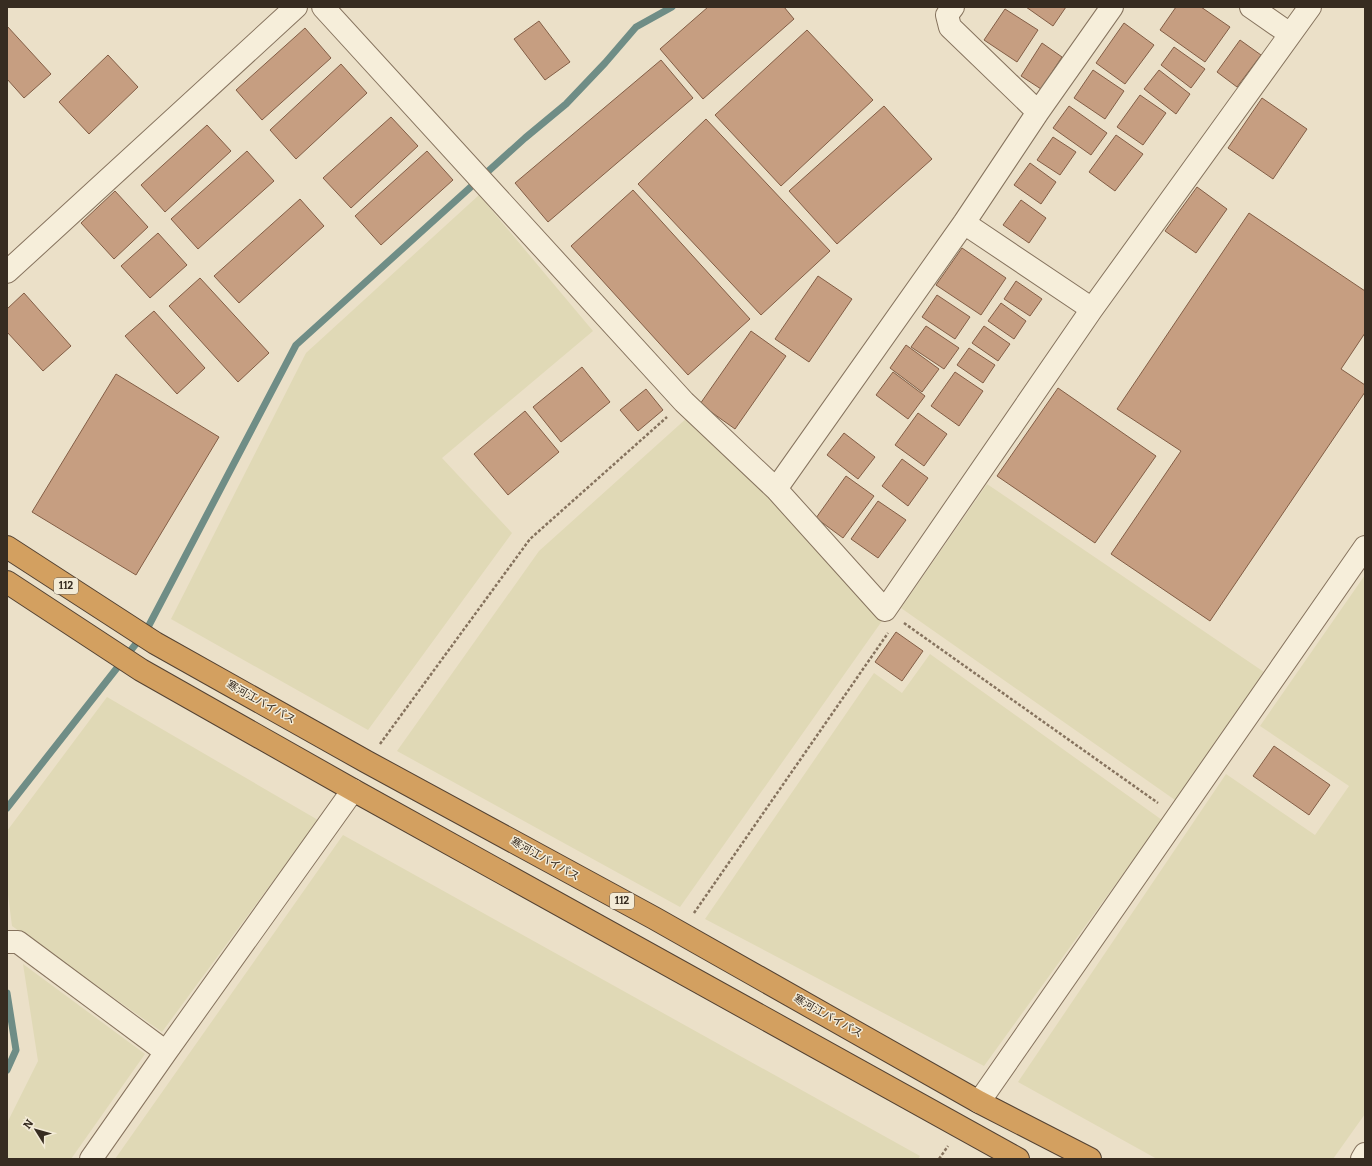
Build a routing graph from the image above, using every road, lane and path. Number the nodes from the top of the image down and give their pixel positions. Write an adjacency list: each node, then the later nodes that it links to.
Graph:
1 (296, 7): 10 (street)
2 (323, 7): 12 (street)
3 (953, 7): 8 (street)
4 (1112, 7): 8 (street)
5 (1251, 7): 7 (street)
6 (1310, 7): 7 (street)
7 (1290, 34): 11 (street)
8 (1038, 112): 9 (street)
9 (964, 223): 11 (street); 13 (street)
10 (7, 272)
11 (1092, 309): 17 (street)
12 (684, 402): 13 (street); 18 (path)
13 (776, 489): 17 (street)
14 (7, 547): 18 (highway, 寒河江バイパス / 112)
15 (1365, 547): 20 (street)
16 (7, 582): 19 (highway, 112)
17 (891, 615): 20 (path); 21 (path)
18 (367, 762): 21 (highway, 寒河江バイパス / 112)
19 (353, 790): 23 (street); 27 (highway, 112)
20 (1177, 816): 24 (street)
21 (680, 933): 24 (highway, 寒河江バイパス / 112)
22 (12, 942): 23 (street)
23 (166, 1052): 26 (street)
24 (979, 1102): 28 (highway, 寒河江バイパス / 112)
25 (1365, 1154): 29 (street)
26 (91, 1159)
27 (1018, 1159)
28 (1090, 1159)
29 (1362, 1159)

